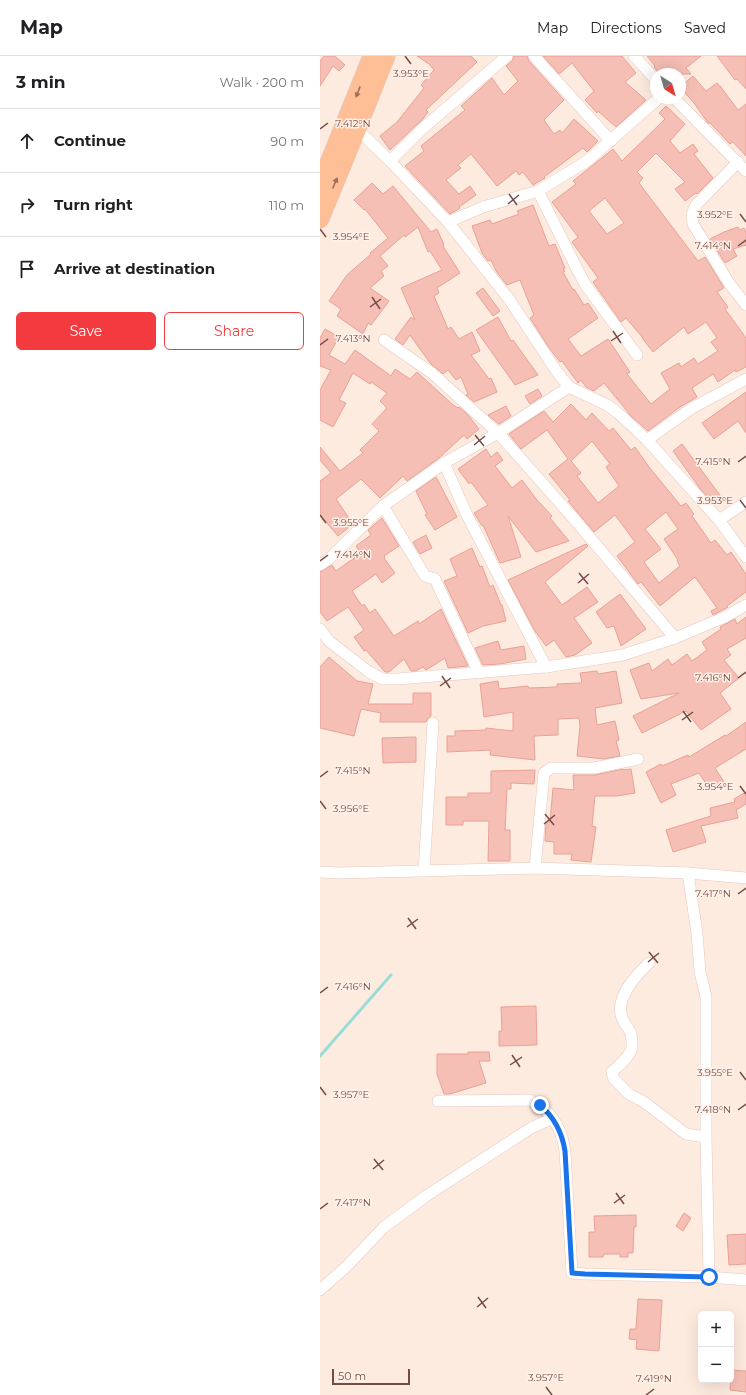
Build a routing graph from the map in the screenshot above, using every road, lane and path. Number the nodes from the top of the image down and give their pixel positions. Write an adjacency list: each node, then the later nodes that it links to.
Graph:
1 (372, 56): 14 (main road, one-way to 14)
2 (386, 56): 9 (main road)
3 (507, 56): 11 (street)
4 (534, 56): 10 (street)
5 (634, 56): 6 (street)
6 (650, 73)
7 (652, 104): 10 (street)
8 (680, 104): 12 (street)
9 (357, 129): 11 (street); 16 (main road, one-way to 9)
10 (611, 141): 15 (street)
11 (390, 161): 17 (street)
12 (738, 162): 13 (street); 18 (street)
13 (746, 171)
14 (320, 185)
15 (538, 191): 17 (street); 20 (street)
16 (320, 218)
17 (448, 222): 22 (street)
18 (746, 305)
19 (384, 340): 23 (street)
20 (637, 355)
21 (746, 379): 24 (street)
22 (569, 387): 23 (street); 24 (street)
23 (498, 433): 25 (street); 33 (street)
24 (647, 440): 28 (street)
25 (444, 463): 27 (street); 34 (street)
26 (746, 502): 28 (street)
27 (382, 506): 30 (street); 35 (street)
28 (719, 520): 29 (street)
29 (746, 557)
30 (320, 565)
31 (746, 605): 33 (street)
32 (321, 631): 35 (street)
33 (675, 638): 34 (street)
34 (546, 667): 35 (street)
35 (479, 673)
36 (433, 723): 39 (street)
37 (638, 759): 38 (street)
38 (535, 868): 39 (street); 41 (street)
39 (424, 871): 40 (street)
40 (320, 872)
41 (688, 874): 42 (street); 46 (street)
42 (746, 878)
43 (649, 963): 46 (street)
44 (438, 1101): 45 (street)
45 (553, 1118): 47 (street); 49 (street)
46 (706, 1137): 47 (street)
47 (709, 1277): 48 (street)
48 (746, 1280)
49 (320, 1290)

